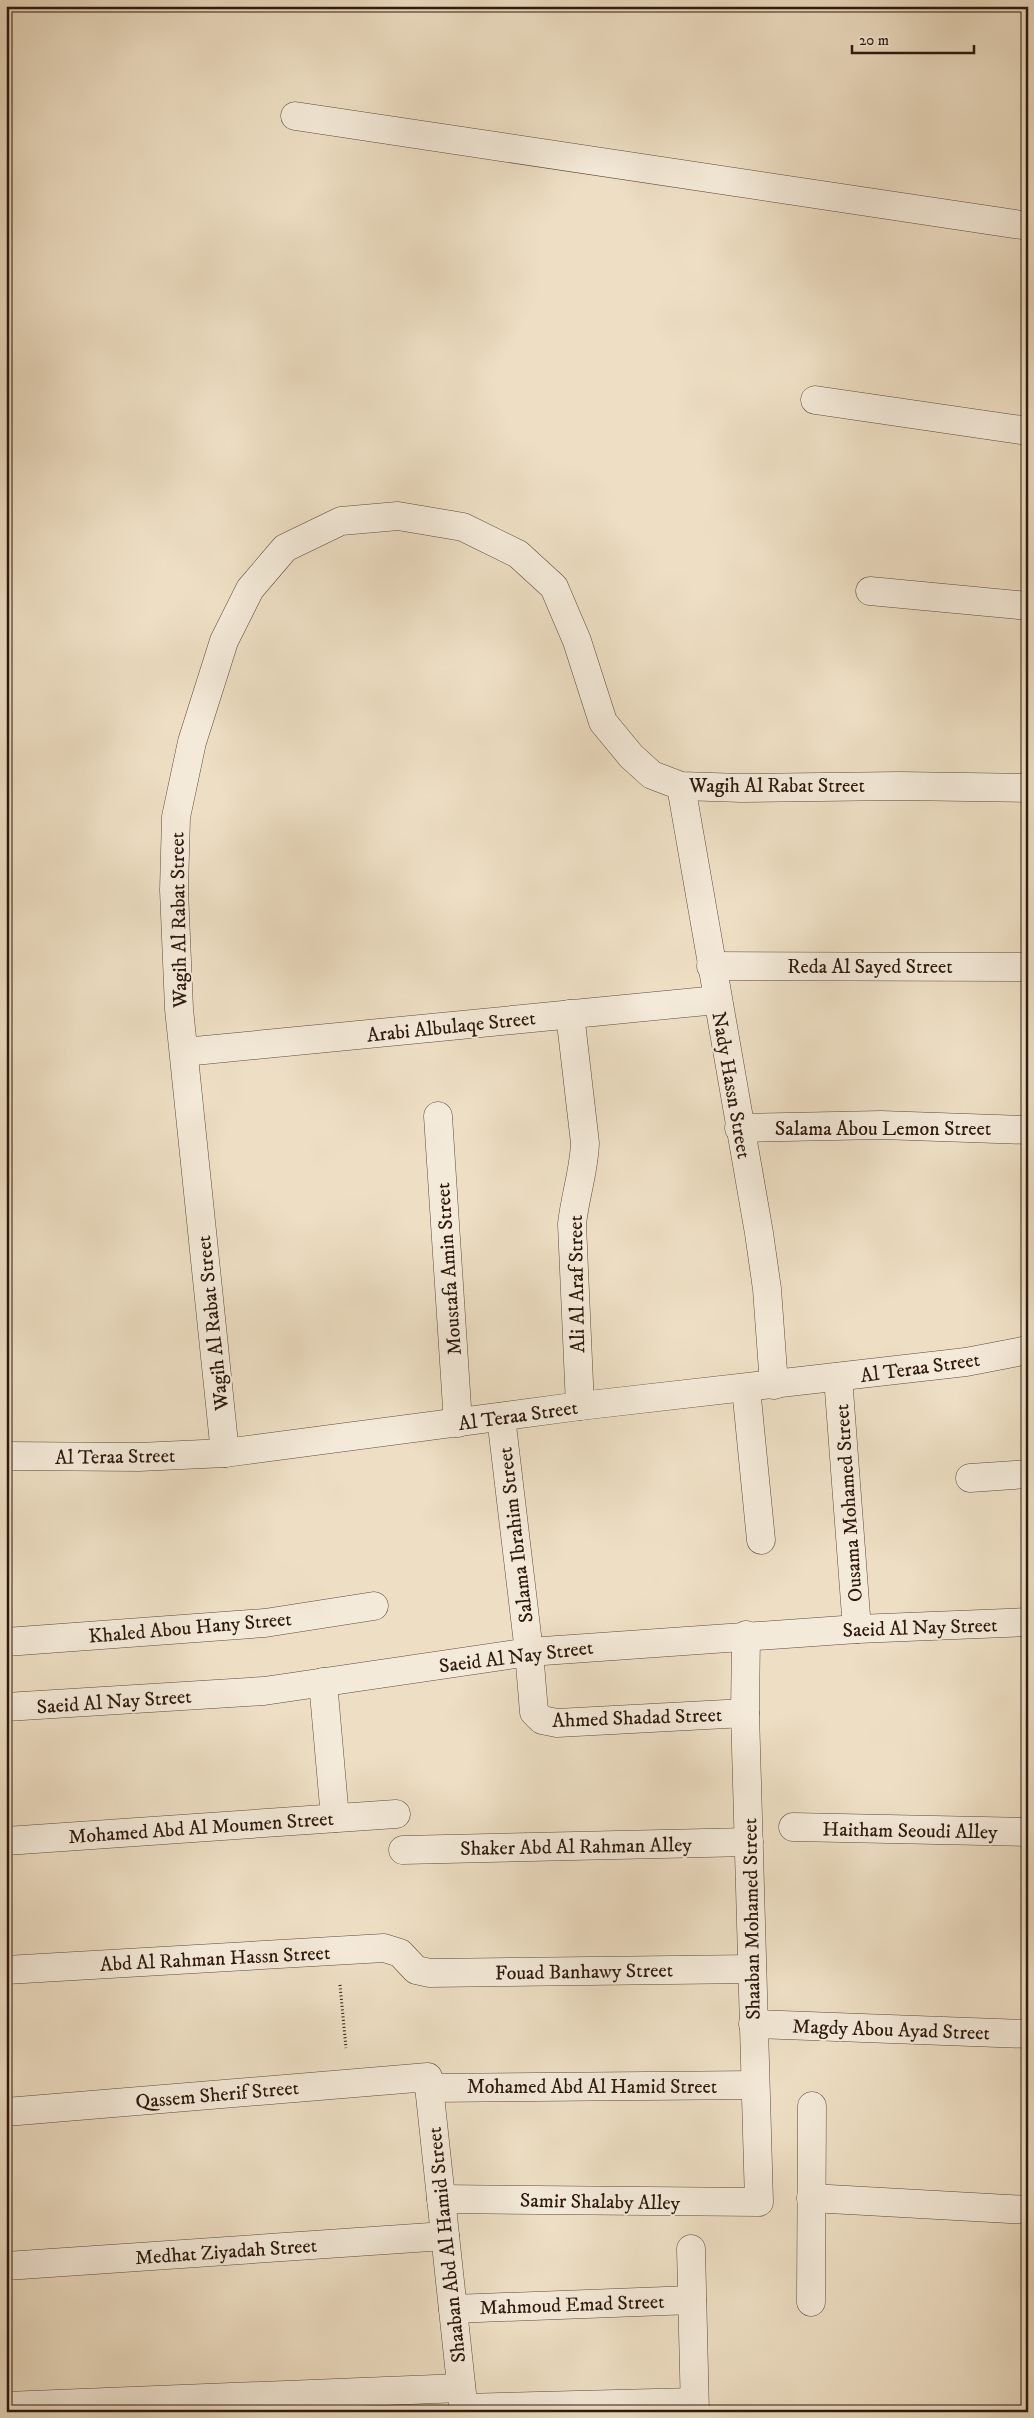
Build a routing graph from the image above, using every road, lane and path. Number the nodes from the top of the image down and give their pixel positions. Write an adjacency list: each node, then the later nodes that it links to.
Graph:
1 (295, 116): 2 (street)
2 (1028, 226)
3 (815, 400): 4 (street)
4 (1028, 431)
5 (870, 591): 6 (street)
6 (1028, 606)
7 (681, 786): 8 (street, Wagih Al Rabat Street); 9 (street, Nady Hassn Street); 13 (street, Wagih Al Rabat Street)
8 (1028, 788)
9 (712, 966): 10 (street, Reda Al Sayed Street); 11 (street, Nady Hassn Street)
10 (1028, 967)
11 (717, 1000): 12 (street, Arabi Albulaqe Street); 15 (street, Nady Hassn Street)
12 (570, 1014): 13 (street, Arabi Albulaqe Street); 21 (street, Ali Al Araf Street)
13 (184, 1052): 24 (street, Wagih Al Rabat Street)
14 (438, 1116): 23 (street, Moustafa Amin Street)
15 (739, 1128): 16 (street, Salama Abou Lemon Street); 19 (street, Nady Hassn Street)
16 (1028, 1130)
17 (1028, 1350): 18 (street, Al Teraa Street)
18 (838, 1377): 19 (street, Al Teraa Street); 31 (street, Ousama Mohamed Street)
19 (774, 1385): 20 (street, Al Teraa Street)
20 (746, 1388): 21 (street, Al Teraa Street); 28 (street)
21 (580, 1406): 22 (street, Al Teraa Street)
22 (501, 1417): 23 (street, Al Teraa Street); 34 (street, Salama Ibrahim Street)
23 (458, 1423): 24 (street, Al Teraa Street)
24 (225, 1453): 25 (street, Al Teraa Street)
25 (6, 1456)
26 (1028, 1474): 27 (street)
27 (970, 1478)
28 (761, 1540)
29 (374, 1606): 33 (street, Khaled Abou Hany Street)
30 (1028, 1622): 31 (street, Saeid Al Nay Street)
31 (857, 1629): 32 (street, Saeid Al Nay Street)
32 (746, 1636): 34 (street, Saeid Al Nay Street); 37 (street, Shaaban Mohamed Street)
33 (6, 1642)
34 (529, 1652): 35 (street, Saeid Al Nay Street); 37 (street, Ahmed Shadad Street)
35 (322, 1682): 36 (street, Saeid Al Nay Street); 39 (street)
36 (6, 1707)
37 (744, 1713): 43 (street, Shaaban Mohamed Street)
38 (396, 1814): 39 (street, Mohamed Abd Al Moumen Street)
39 (336, 1818): 42 (street, Mohamed Abd Al Moumen Street)
40 (793, 1827): 41 (street, Haitham Seoudi Alley)
41 (1028, 1832)
42 (6, 1842)
43 (749, 1842): 44 (street, Shaker Abd Al Rahman Alley); 46 (street, Shaaban Mohamed Street)
44 (403, 1850)
45 (337, 1951): 47 (street, Abd Al Rahman Hassn Street); 48 (street, Abd Al Rahman Hassn Street); 52 (path)
46 (752, 1969): 48 (street, Fouad Banhawy Street); 49 (street, Shaaban Mohamed Street)
47 (6, 1970)
48 (416, 1970)
49 (753, 2024): 50 (street, Magdy Abou Ayad Street); 53 (street, Shaaban Mohamed Street)
50 (1028, 2034)
51 (428, 2082): 52 (street, Qassem Sherif Street); 53 (street, Mohamed Abd Al Hamid Street); 57 (street, Shaaban Abd Al Hamid Street)
52 (349, 2084): 55 (street, Qassem Sherif Street)
53 (755, 2085): 58 (street, Shaaban Mohamed Street)
54 (812, 2106): 56 (street)
55 (6, 2112)
56 (811, 2198): 59 (street); 64 (street)
57 (441, 2199): 58 (street, Samir Shalaby Alley); 60 (street, Shaaban Abd Al Hamid Street)
58 (759, 2202)
59 (1028, 2210)
60 (445, 2236): 62 (street, Medhat Ziyadah Street); 65 (street, Shaaban Abd Al Hamid Street)
61 (691, 2249): 63 (street)
62 (6, 2266)
63 (692, 2300): 65 (street, Mahmoud Emad Street); 68 (street)
64 (811, 2302)
65 (453, 2309): 66 (street, Shaaban Abd Al Hamid Street)
66 (463, 2403): 67 (street); 68 (street)
67 (6, 2406)
68 (694, 2407)

